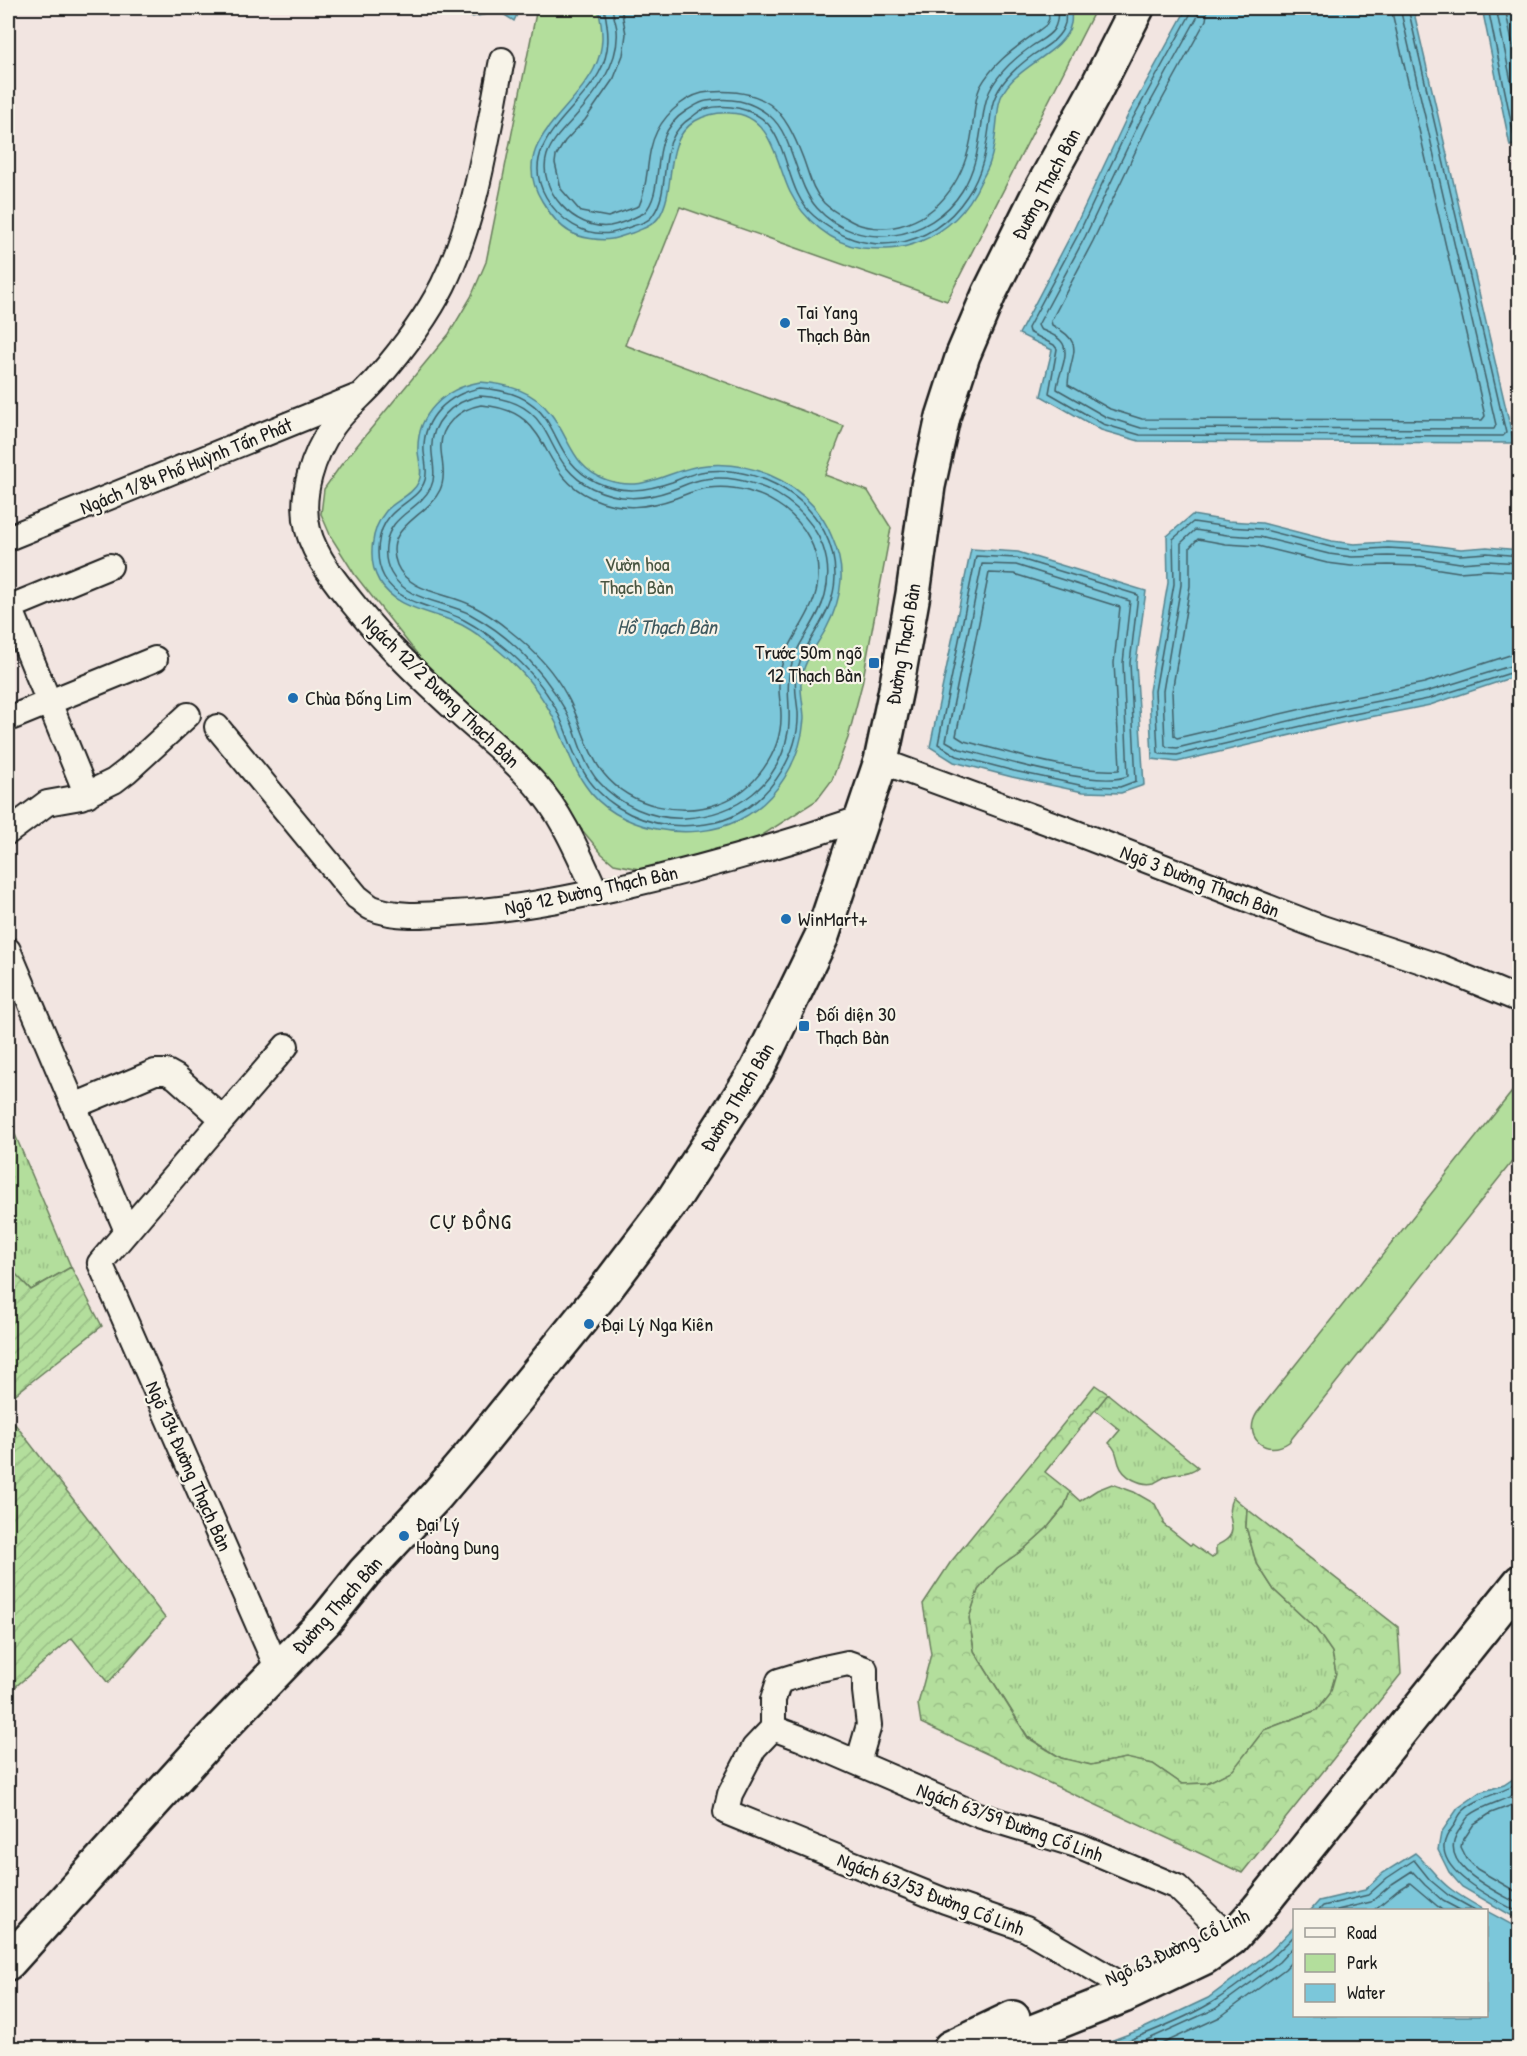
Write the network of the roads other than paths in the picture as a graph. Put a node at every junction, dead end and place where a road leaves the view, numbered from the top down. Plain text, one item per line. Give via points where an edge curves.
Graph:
1 (1137, 8) edge
2 (502, 60) dead end
3 (364, 394) junction
4 (8, 538) edge
5 (110, 566) dead end
6 (9, 607) edge
7 (155, 659) dead end
8 (49, 702) junction
9 (188, 715) dead end
10 (8, 719) edge
11 (217, 727) dead end
12 (881, 761) junction
13 (87, 795) junction
14 (862, 818) junction
15 (8, 832) edge
16 (596, 892) junction
17 (8, 950) edge
18 (1520, 1000) edge
19 (286, 1046) dead end
20 (74, 1106) junction
21 (223, 1119) junction
22 (127, 1231) junction
23 (1520, 1582) edge
24 (278, 1670) junction
25 (773, 1728) junction
26 (858, 1763) junction
27 (1224, 1932) junction
28 (8, 1963) edge
29 (1117, 1987) junction
30 (1019, 2026) junction
31 (953, 2048) edge
32 (992, 2049) edge

1 - 12 main road, Đường Thạch Bàn via 1036,199 963,355 943,417 928,486 913,594
2 - 3 street, Ngách 12/2 Đường Thạch Bàn via 475,192 455,259 427,314
3 - 4 street, Ngách 1/84 Phố Huỳnh Tấn Phát
3 - 16 street, Ngách 12/2 Đường Thạch Bàn via 333,426 322,444 307,487 304,508 319,554 356,607 398,655 537,786 555,811
5 - 6 street
6 - 8 street
7 - 8 street
8 - 10 street
8 - 13 street
9 - 13 street via 127,771
11 - 16 street, Ngõ 12 Đường Thạch Bàn via 357,897 370,907 410,914 473,912
12 - 14 main road, Đường Thạch Bàn
12 - 18 street, Ngõ 3 Đường Thạch Bàn
13 - 15 street via 47,803
14 - 16 street, Ngõ 12 Đường Thạch Bàn via 725,861
14 - 24 main road, Đường Thạch Bàn via 822,936 758,1070 673,1200 470,1456
17 - 20 street
19 - 21 street
20 - 21 street via 155,1072 167,1072
20 - 22 street
21 - 22 street
22 - 24 street, Ngõ 134 Đường Thạch Bàn via 100,1263
23 - 27 main road, Ngõ 63 Đường Cổ Linh via 1258,1910
24 - 28 main road, Đường Thạch Bàn
25 - 26 street, Ngách 63/59 Đường Cổ Linh
25 - 26 street via 772,1700 779,1681 848,1663 866,1669 869,1725
25 - 29 street, Ngách 63/53 Đường Cổ Linh via 754,1748 730,1794 726,1812 945,1901 1026,1929
26 - 27 street, Ngách 63/59 Đường Cổ Linh via 978,1815 1080,1846 1178,1887
27 - 29 main road, Ngõ 63 Đường Cổ Linh via 1205,1957 1176,1972
29 - 30 main road, Ngõ 63 Đường Cổ Linh
30 - 31 main road, Ngõ 63 Đường Cổ Linh
30 - 32 main road, Ngõ 63 Đường Cổ Linh

